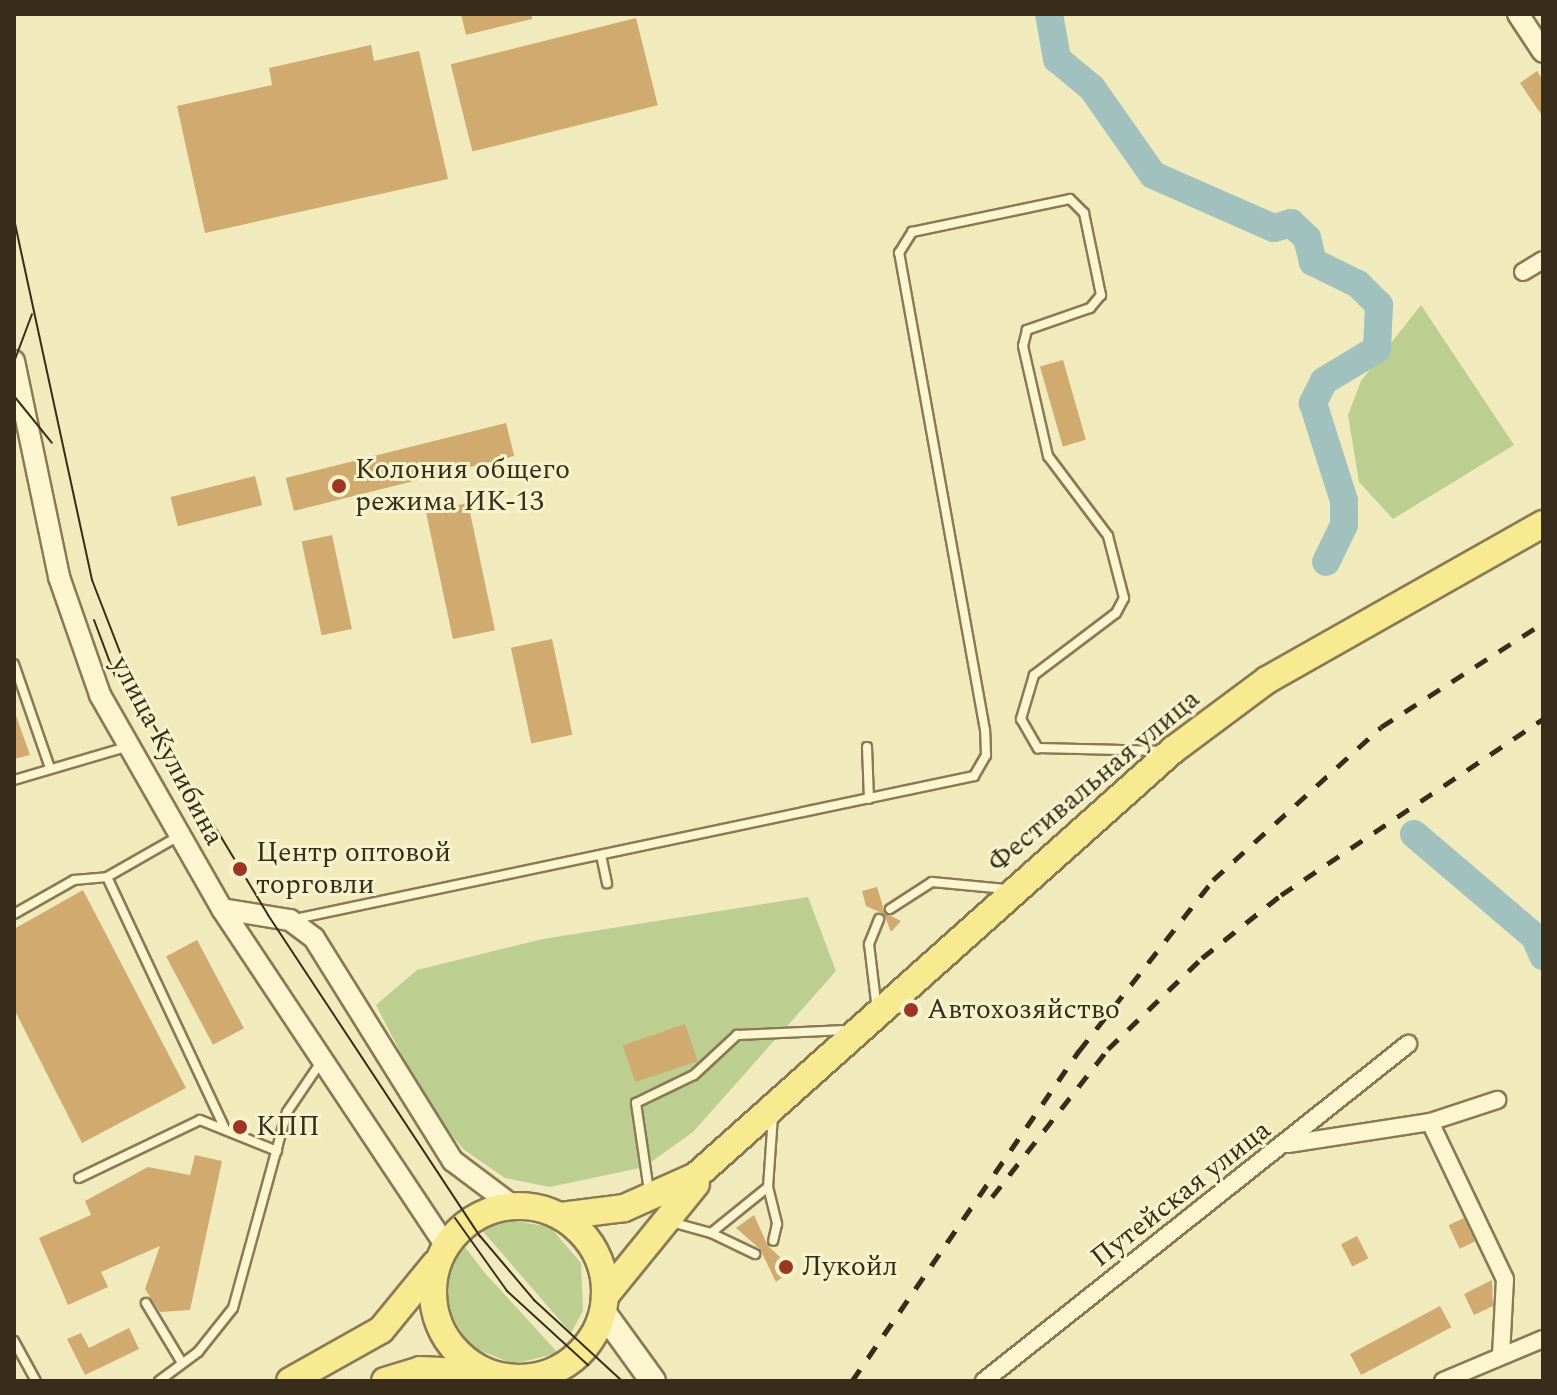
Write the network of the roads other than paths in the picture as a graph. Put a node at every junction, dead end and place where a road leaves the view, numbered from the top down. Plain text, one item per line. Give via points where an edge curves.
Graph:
1 (1518, 14) edge
2 (1543, 52) edge
3 (1543, 260) edge
4 (1523, 272) dead end
5 (14, 361) edge
6 (21, 426) edge
7 (1543, 524) edge
8 (14, 664) edge
9 (126, 747) junction
10 (867, 747) dead end
11 (1173, 750) junction
12 (50, 768) junction
13 (14, 780) edge
14 (869, 799) junction
15 (177, 837) junction
16 (601, 855) junction
17 (107, 877) junction
18 (607, 883) dead end
19 (1015, 890) junction
20 (222, 909) junction
21 (890, 909) dead end
22 (14, 914) edge
23 (879, 919) dead end
24 (290, 920) junction
25 (871, 1021) junction
26 (1408, 1044) dead end
27 (324, 1059) junction
28 (1497, 1100) dead end
29 (774, 1108) junction
30 (1430, 1122) junction
31 (225, 1129) junction
32 (1288, 1144) junction
33 (277, 1151) junction
34 (79, 1178) dead end
35 (768, 1187) junction
36 (513, 1206) junction
37 (656, 1210) junction
38 (561, 1216) junction
39 (711, 1233) junction
40 (773, 1241) dead end
41 (443, 1252) junction
42 (755, 1254) dead end
43 (146, 1303) dead end
44 (604, 1304) junction
45 (1543, 1339) edge
46 (14, 1341) edge
47 (1501, 1355) junction
48 (182, 1363) junction
49 (495, 1375) junction
50 (530, 1379) edge
51 (36, 1381) edge
52 (159, 1381) edge
53 (290, 1381) edge
54 (385, 1381) edge
55 (653, 1381) edge
56 (984, 1381) edge
57 (1443, 1381) edge

1 - 2 street
3 - 4 street
5 - 6 street, улица Кулибина
6 - 9 street, улица Кулибина via 70,617
7 - 11 main road, Фестивальная улица via 1338,637
8 - 12 lane
9 - 12 lane
9 - 15 street, улица Кулибина
10 - 14 lane
11 - 14 lane via 1038,748 1021,719 1034,675 1116,613 1124,598 1108,536 1048,456 1023,346 1027,330 1094,306 1101,295 1084,213 1070,199 912,232 899,253 987,744 974,776
11 - 19 main road, Фестивальная улица
12 - 13 lane
14 - 16 lane
15 - 17 lane
15 - 20 street, улица Кулибина
16 - 18 lane
16 - 24 lane
17 - 22 lane via 74,880
17 - 31 lane
19 - 21 lane via 932,882
19 - 25 main road, Фестивальная улица
20 - 24 street
20 - 27 street, улица Кулибина
23 - 25 lane via 871,928
24 - 36 street via 314,938 453,1161
25 - 29 main road, Фестивальная улица
25 - 37 lane via 737,1035 694,1075 636,1103
26 - 32 street, Путейская улица
27 - 33 lane via 287,1112
27 - 41 street, улица Кулибина
28 - 30 street
29 - 35 lane
29 - 37 main road, Фестивальная улица
30 - 32 street
30 - 47 street via 1505,1279
31 - 33 lane
31 - 34 lane via 182,1123
32 - 56 street, Путейская улица
33 - 48 lane via 233,1308
35 - 39 lane
35 - 40 lane via 777,1224
36 - 38 main road
36 - 41 main road via 479,1215
37 - 38 main road, Фестивальная улица
37 - 39 lane
37 - 44 main road, Фестивальная улица
38 - 44 main road via 594,1250
39 - 42 lane
41 - 49 main road via 433,1302 442,1331 465,1359
41 - 53 main road via 381,1330
43 - 48 lane
44 - 50 main road via 576,1356
44 - 55 main road
45 - 47 street
46 - 51 lane
47 - 57 street
48 - 52 lane
49 - 50 main road
49 - 54 main road via 420,1370

